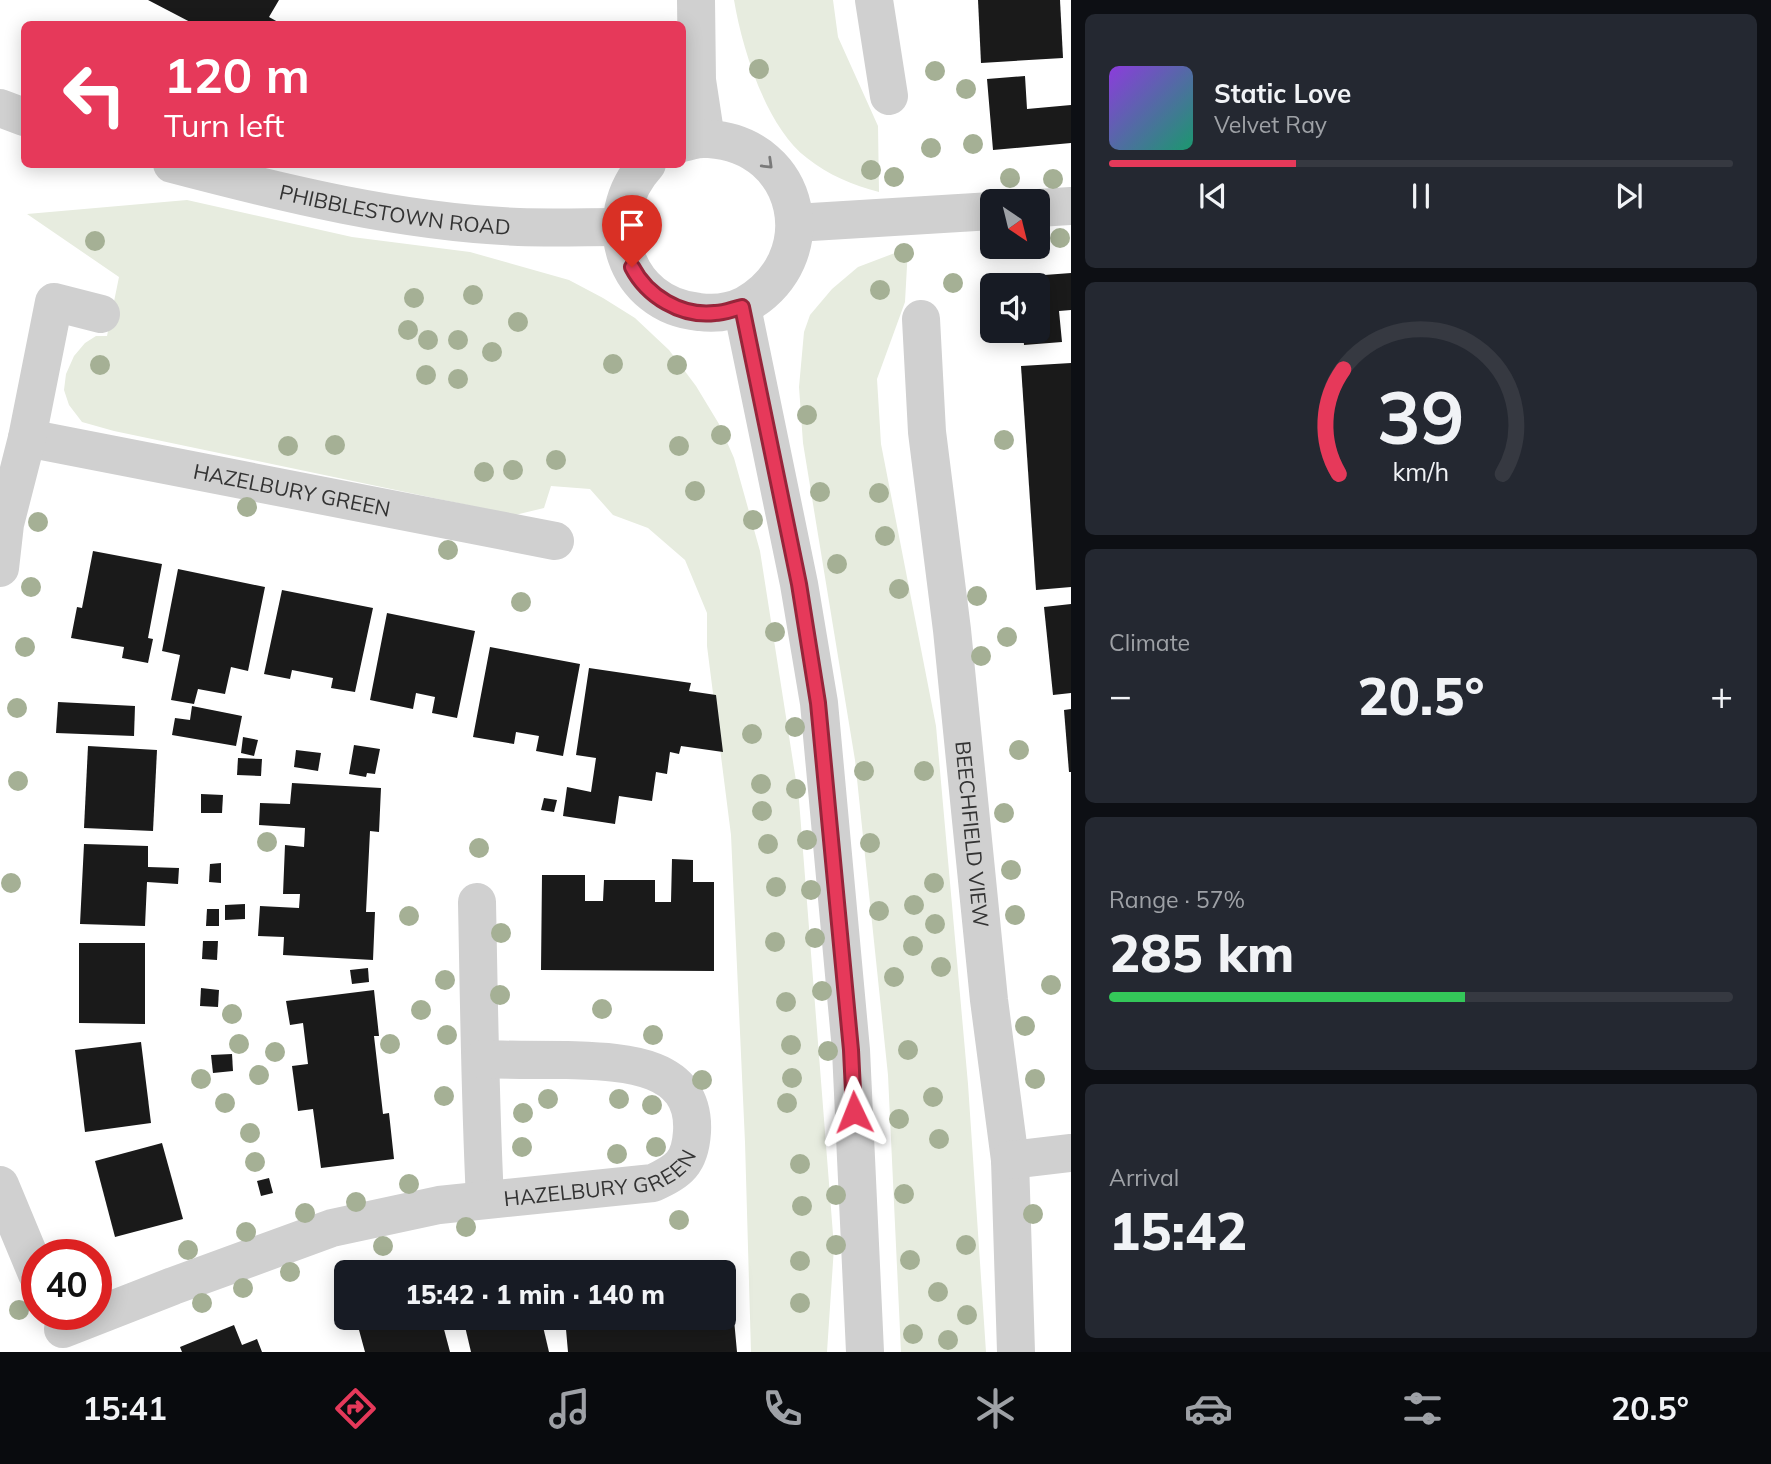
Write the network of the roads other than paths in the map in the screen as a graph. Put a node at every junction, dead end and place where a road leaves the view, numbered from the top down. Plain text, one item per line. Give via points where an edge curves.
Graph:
1 (696, 0) edge
2 (874, 0) edge
3 (889, 96) dead end
4 (0, 108) edge
5 (21, 116) edge
6 (694, 141) edge
7 (187, 168) edge
8 (644, 168) edge
9 (1071, 206) edge
10 (1050, 207) edge
11 (980, 212) edge
12 (796, 223) junction
13 (620, 227) junction
14 (742, 307) junction
15 (101, 314) dead end
16 (921, 319) dead end
17 (27, 438) junction
18 (555, 541) dead end
19 (0, 568) edge
20 (477, 902) dead end
21 (482, 1059) junction
22 (1071, 1153) edge
23 (1010, 1160) junction
24 (0, 1185) edge
25 (485, 1199) junction
26 (22, 1239) edge
27 (64, 1332) edge
28 (865, 1352) edge
29 (1016, 1352) edge

1 - 6 street
2 - 3 street
4 - 5 street
6 -> 12 street via 733,143 758,154 777,173 790,196
7 - 13 street, PHIBBLESTOWN ROAD via 288,195 401,215 519,227
8 - 13 street via 624,200
9 - 10 street
11 - 12 street
12 - 14 street via 793,249 781,273 764,293
13 - 14 street via 625,255 639,280 660,299 685,311 714,314
14 - 28 street via 799,584 818,703 851,1050
15 - 17 street via 54,302
16 - 23 street, BEECHFIELD VIEW via 927,432
17 - 18 street, HAZELBURY GREEN
17 - 19 street via 5,524
20 - 21 street, HAZELBURY GREEN
21 - 25 street, HAZELBURY GREEN
21 - 25 street, HAZELBURY GREEN via 611,1061 651,1069 671,1080 687,1097 692,1132 688,1153 677,1172 653,1183
22 - 23 street
23 - 29 street, BEECHFIELD VIEW
24 - 26 street
25 - 27 street, HAZELBURY GREEN via 332,1228

